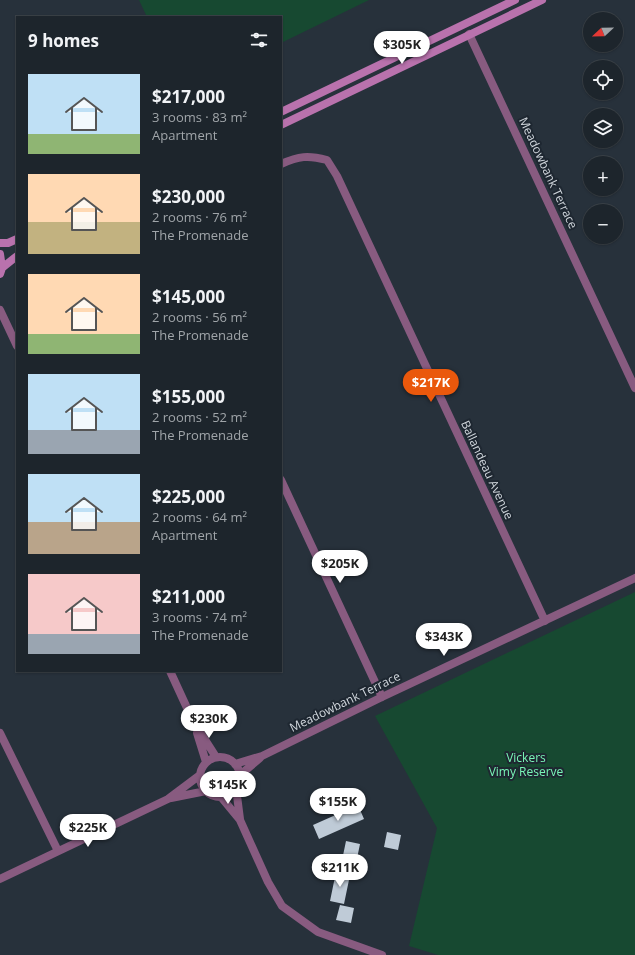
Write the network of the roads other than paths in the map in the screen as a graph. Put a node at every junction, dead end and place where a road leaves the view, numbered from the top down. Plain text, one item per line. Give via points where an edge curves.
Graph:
1 (515, 0) edge
2 (542, 0) edge
3 (470, 34) junction
4 (282, 112) edge
5 (282, 125) edge
6 (282, 164) edge
7 (16, 239) edge
8 (0, 243) edge
9 (0, 254) edge
10 (16, 257) edge
11 (1, 271) edge
12 (0, 310) edge
13 (16, 344) edge
14 (635, 388) edge
15 (282, 482) edge
16 (635, 578) edge
17 (545, 621) junction
18 (170, 672) edge
19 (382, 697) junction
20 (194, 721) junction
21 (0, 733) edge
22 (262, 756) junction
23 (216, 757) junction
24 (206, 762) junction
25 (234, 764) junction
26 (240, 775) junction
27 (200, 776) junction
28 (236, 788) junction
29 (206, 791) junction
30 (221, 796) junction
31 (168, 799) junction
32 (240, 820) junction
33 (58, 851) junction
34 (0, 879) edge
35 (382, 955) edge

1 - 4 main road
2 - 3 main road
3 - 5 main road
3 - 14 street, Meadowbank Terrace
6 - 17 street, Ballandeau Avenue via 310,155 328,160
7 - 8 main road
9 - 11 main road
10 - 11 main road
12 - 13 street
15 - 19 street
16 - 17 street, Meadowbank Terrace
17 - 19 street, Meadowbank Terrace
18 - 20 street
19 - 22 street, Meadowbank Terrace
20 - 23 street
20 - 24 street
21 - 33 street
22 - 25 street, Meadowbank Terrace
22 - 26 street, Meadowbank Terrace
23 - 24 street
23 - 25 street via 225,758
24 - 27 street
25 - 26 street
26 - 28 street
27 - 29 street
27 - 31 street
28 - 30 street via 231,793
28 - 32 street
29 - 30 street
29 - 31 street
30 - 32 street
31 - 33 street
32 - 35 street via 268,882 282,906 318,932
33 - 34 street

